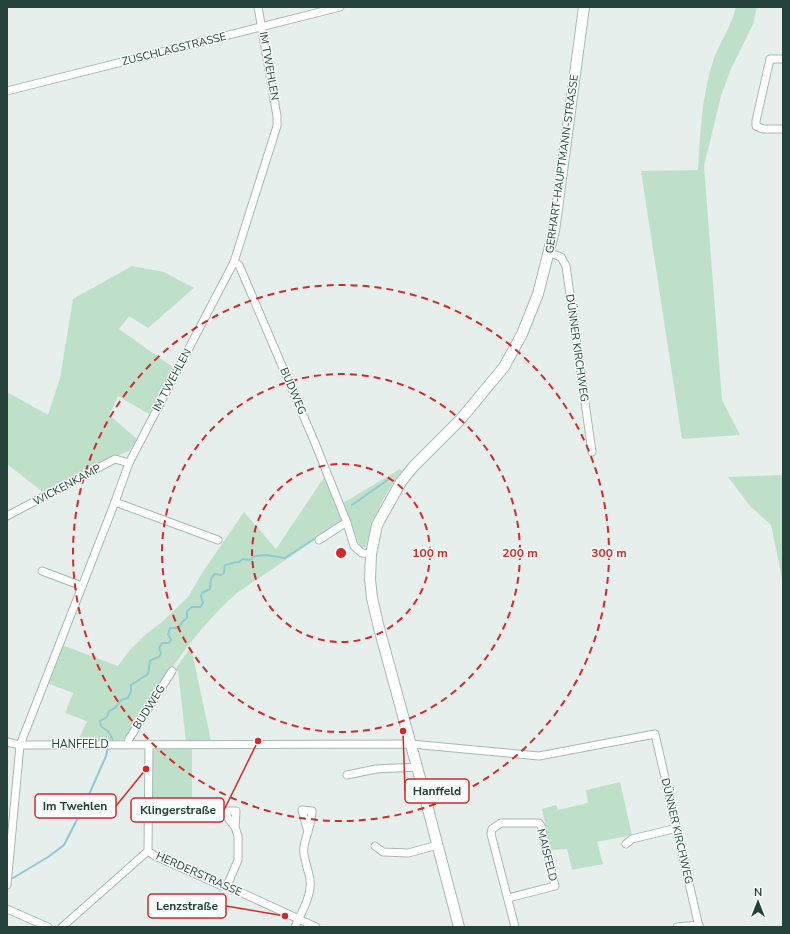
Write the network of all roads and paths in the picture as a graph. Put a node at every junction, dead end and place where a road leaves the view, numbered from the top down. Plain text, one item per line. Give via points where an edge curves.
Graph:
1 (258, 7) edge
2 (340, 7) edge
3 (584, 7) edge
4 (262, 27) junction
5 (783, 59) edge
6 (7, 91) edge
7 (783, 129) edge
8 (550, 253) junction
9 (234, 262) junction
10 (592, 452) dead end
11 (129, 463) junction
12 (115, 502) junction
13 (7, 516) edge
14 (347, 523) junction
15 (218, 540) dead end
16 (318, 540) dead end
17 (372, 554) junction
18 (42, 572) dead end
19 (82, 586) junction
20 (172, 671) dead end
21 (655, 734) joint
22 (7, 742) edge
23 (128, 744) junction
24 (149, 744) junction
25 (411, 744) junction
26 (20, 745) junction
27 (417, 767) junction
28 (347, 776) dead end
29 (11, 815) edge
30 (235, 827) dead end
31 (677, 828) junction
32 (308, 832) dead end
33 (626, 844) dead end
34 (438, 845) junction
35 (375, 846) dead end
36 (148, 851) junction
37 (7, 885) edge
38 (227, 886) junction
39 (508, 898) junction
40 (7, 909) edge
41 (299, 919) junction
42 (699, 926) edge
43 (48, 927) edge
44 (62, 927) edge
45 (295, 927) edge
46 (316, 927) edge
47 (459, 927) edge
48 (515, 927) edge
49 (677, 927) edge

1 - 4 street, IM TWEHLEN
2 - 4 street, ZUSCHLAGSTRASSE
3 - 8 street, GERHART-HAUPTMANN-STRASSE
4 - 6 street, ZUSCHLAGSTRASSE
4 - 9 street, IM TWEHLEN via 277,126
5 - 7 street via 770,59 756,126 763,129
8 - 10 street, DÜNNER KIRCHWEG via 561,257 566,266
8 - 17 street, GERHART-HAUPTMANN-STRASSE via 538,294 522,334 504,367 460,420 401,482 377,525
9 - 11 street, IM TWEHLEN
9 - 14 street, BUDWEG via 239,265
11 - 12 street, IM TWEHLEN
11 - 13 street, WICKENKAMP via 115,460
12 - 15 street
12 - 19 street, IM TWEHLEN
14 - 16 street
14 - 17 street, BUDWEG via 354,546 362,553
17 - 25 street, GERHART-HAUPTMANN-STRASSE via 372,598
18 - 19 street
19 - 26 street, IM TWEHLEN
20 - 23 street, BUDWEG
21 - 25 street, HANFFELD via 538,756
21 - 31 street, DÜNNER KIRCHWEG
22 - 26 street, HANFFELD
23 - 24 street, HANFFELD
23 - 26 street, HANFFELD
24 - 25 street, HANFFELD
24 - 36 street
25 - 27 street, GERHART-HAUPTMANN-STRASSE
26 - 29 street, IM TWEHLEN
27 - 28 street via 376,769
27 - 34 street, GERHART-HAUPTMANN-STRASSE
29 - 37 street, IM TWEHLEN
30 - 38 street via 238,836 238,860
31 - 33 street via 632,839
31 - 42 street, DÜNNER KIRCHWEG
32 - 41 street via 303,852 310,880 310,892
34 - 35 street via 408,853 383,852
34 - 47 street, GERHART-HAUPTMANN-STRASSE
36 - 38 street, HERDERSTRASSE via 222,886
36 - 44 street
38 - 41 street, HERDERSTRASSE
39 - 39 street, MAISFELD via 491,834 492,829 501,823 539,823 556,886
39 - 48 street, MAISFELD
40 - 43 street
41 - 45 street
41 - 46 street, HERDERSTRASSE
42 - 49 street

